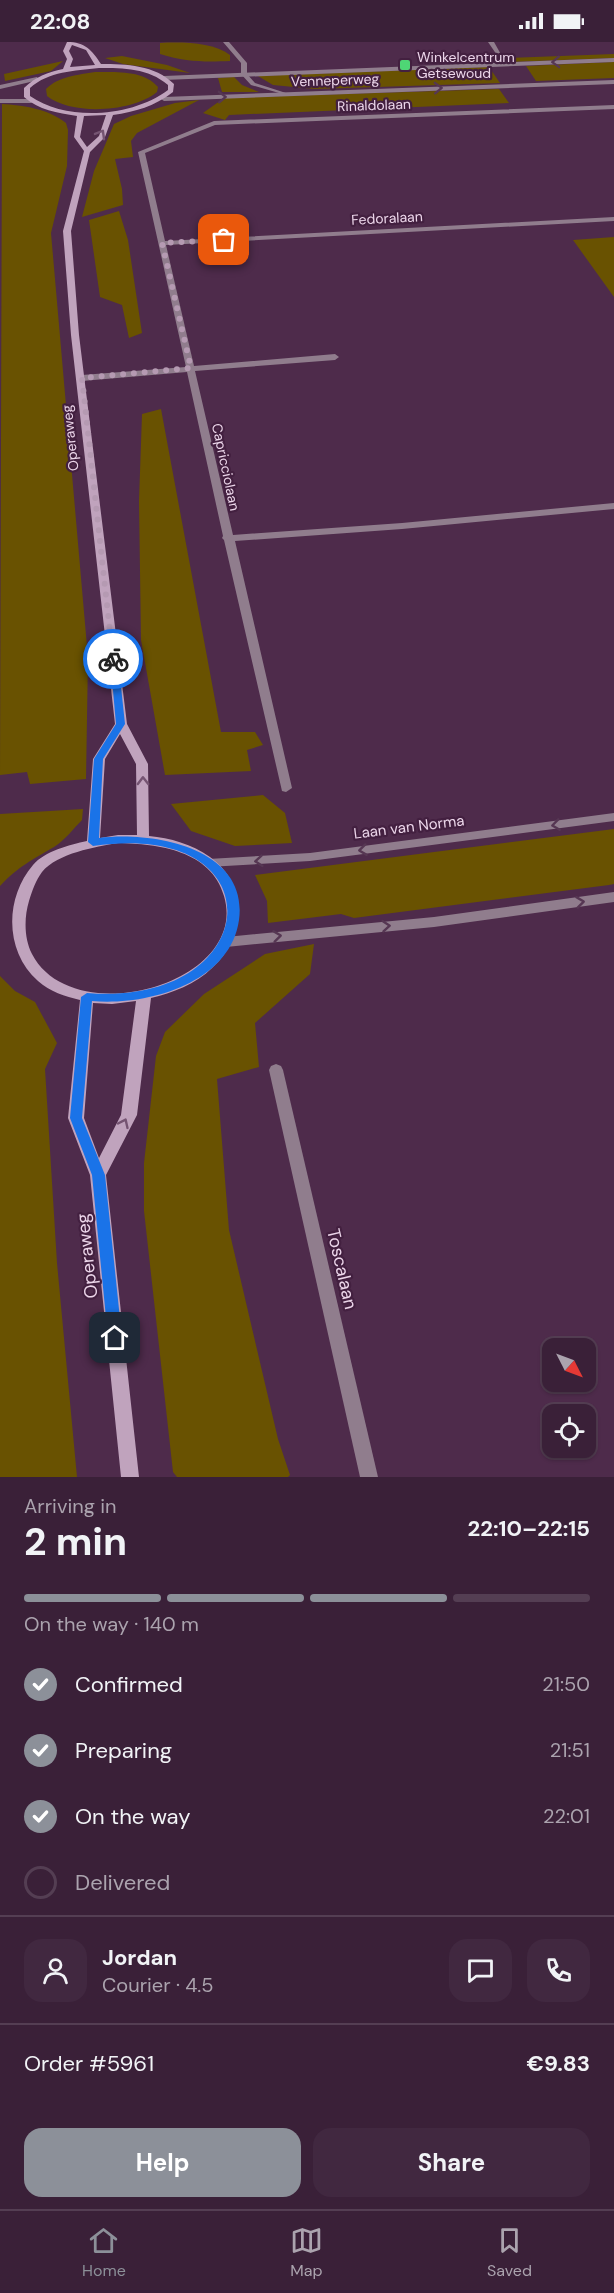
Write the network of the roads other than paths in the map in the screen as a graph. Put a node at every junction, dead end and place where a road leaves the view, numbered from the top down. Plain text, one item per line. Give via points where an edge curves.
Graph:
1 (70, 42) edge
2 (226, 42) edge
3 (491, 42) edge
4 (501, 57) dead end
5 (614, 60) edge
6 (99, 66) junction
7 (66, 70) junction
8 (244, 74) junction
9 (164, 78) junction
10 (37, 79) junction
11 (614, 82) edge
12 (0, 87) edge
13 (284, 94) junction
14 (164, 99) junction
15 (0, 101) edge
16 (31, 101) junction
17 (614, 107) edge
18 (81, 113) junction
19 (110, 113) junction
20 (87, 151) junction
21 (141, 152) joint
22 (614, 219) edge
23 (162, 243) junction
24 (335, 357) dead end
25 (191, 368) junction
26 (82, 378) junction
27 (614, 506) edge
28 (227, 538) junction
29 (121, 724) junction
30 (286, 788) dead end
31 (614, 817) edge
32 (143, 839) junction
33 (93, 842) junction
34 (208, 863) junction
35 (614, 897) edge
36 (226, 942) junction
37 (144, 995) junction
38 (87, 997) junction
39 (276, 1070) dead end
40 (98, 1175) junction
41 (130, 1477) edge
42 (369, 1477) edge

1 - 6 main road via 88,49
1 - 7 main road
2 - 8 street via 244,63
3 - 4 street
5 -> 8 street, Venneperweg
6 - 7 main road
6 - 9 main road via 137,69
7 - 10 main road
8 - 9 street, Venneperweg
8 - 13 street via 253,84
9 - 14 main road via 171,84 171,91
10 - 12 street
10 - 16 main road via 27,88
13 -> 11 street, Venneperweg
14 -> 13 street, Venneperweg
14 - 19 main road via 142,108
15 - 16 street
16 - 18 main road via 50,109
17 - 21 street, Rinaldolaan via 214,123
18 - 19 main road
18 - 20 main road via 76,137
20 -> 19 main road, Operaweg via 102,137
20 - 26 main road, Operaweg via 67,231
21 - 23 street, Capricciolaan
22 - 23 street, Fedoralaan
23 - 25 street, Capricciolaan
24 - 25 street
25 - 26 street
25 - 28 street, Capricciolaan
26 - 29 main road, Operaweg
27 - 28 street
28 - 30 street, Capricciolaan
32 -> 29 main road, Operaweg via 142,765
29 - 33 main road via 99,759
31 -> 34 street, Laan van Norma via 310,857
32 - 33 main road
32 - 34 main road via 190,851
33 - 38 main road via 64,852 39,867 20,886 8,908 5,931 13,954 30,973 55,988
34 - 36 main road via 225,880 233,899 233,921
36 -> 35 street via 434,922
36 - 37 main road via 213,960 194,975
37 - 38 main road
40 -> 37 main road via 129,1115
38 - 40 main road, Operaweg via 76,1118
39 - 42 street, Toscalaan
40 - 41 main road, Operaweg

